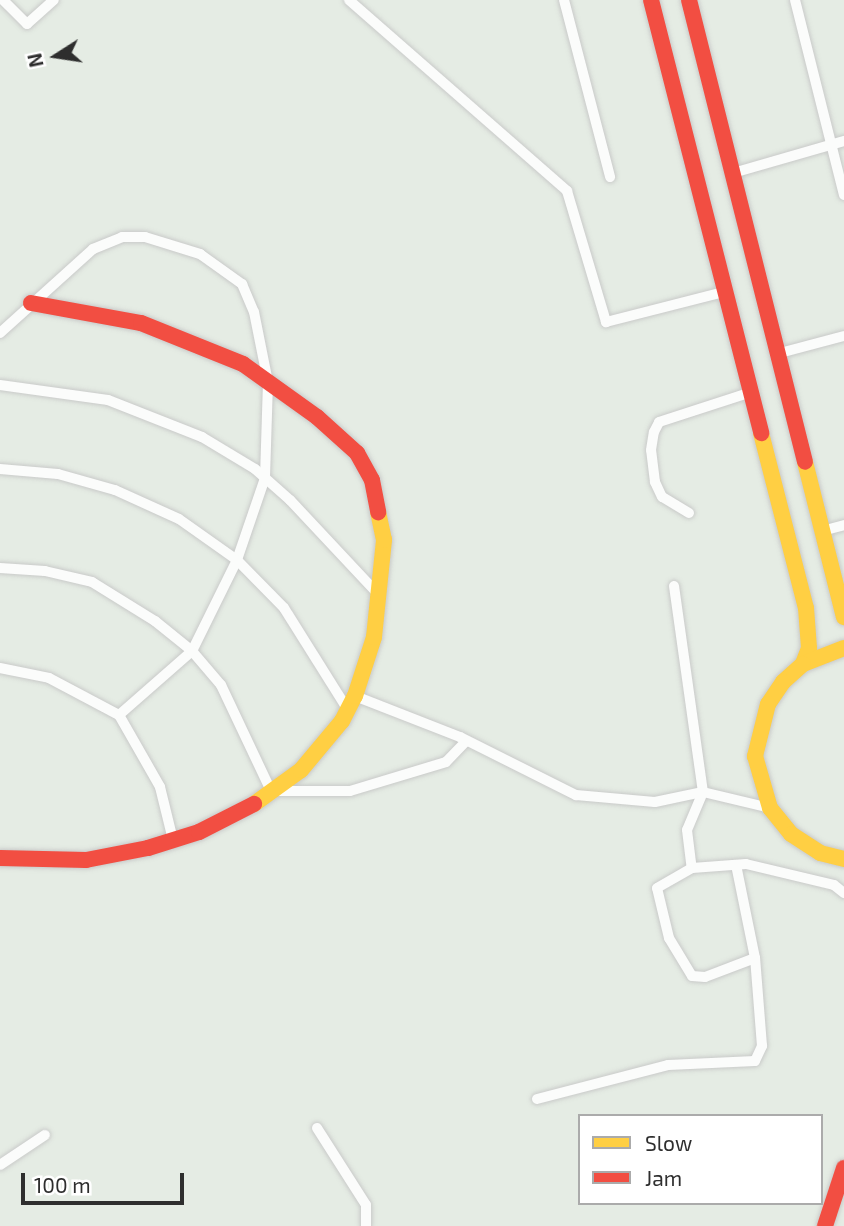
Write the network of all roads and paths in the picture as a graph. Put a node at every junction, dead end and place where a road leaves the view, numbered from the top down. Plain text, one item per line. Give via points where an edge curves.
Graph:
1 (3, 0) edge
2 (54, 0) edge
3 (349, 0) edge
4 (564, 0) edge
5 (651, 0) edge
6 (689, 0) edge
7 (794, 0) edge
8 (844, 141) edge
9 (831, 144) junction
10 (733, 173) junction
11 (610, 177) dead end
12 (844, 195) edge
13 (724, 292) junction
14 (31, 303) junction
15 (0, 333) edge
16 (844, 336) edge
17 (780, 353) junction
18 (268, 382) junction
19 (0, 385) edge
20 (748, 393) junction
21 (0, 469) edge
22 (265, 478) junction
23 (689, 513) dead end
24 (844, 525) edge
25 (822, 531) junction
26 (237, 560) junction
27 (0, 568) edge
28 (674, 586) dead end
29 (378, 594) junction
30 (844, 617) edge
31 (844, 649) edge
32 (192, 651) junction
33 (803, 664) junction
34 (0, 668) edge
35 (351, 703) junction
36 (119, 715) junction
37 (466, 741) junction
38 (271, 791) junction
39 (703, 792) junction
40 (770, 808) junction
41 (173, 840) junction
42 (0, 858) edge
43 (844, 859) edge
44 (736, 865) junction
45 (692, 868) junction
46 (844, 893) edge
47 (755, 958) junction
48 (537, 1099) dead end
49 (317, 1128) dead end
50 (45, 1135) dead end
51 (0, 1165) edge
52 (844, 1168) edge
53 (366, 1226) edge
54 (825, 1226) edge

1 - 2 street via 27,23
3 - 13 street via 566,191 606,322
4 - 11 street
5 - 13 main road
6 - 10 main road
7 - 9 street
8 - 9 street
9 - 10 street
9 - 12 street
10 - 17 main road
13 - 20 main road
14 - 15 street
14 - 18 main road via 141,323 243,364
14 - 18 street via 108,240 145,237 200,254 230,272 248,295
16 - 17 street
17 - 25 main road
18 - 22 street
18 - 29 main road via 337,433 367,471 382,514
19 - 22 street via 76,392 148,413 202,437
20 - 23 street via 659,422 654,432 651,450 662,497
20 - 33 main road via 806,608 809,648
21 - 26 street via 58,474 116,489 179,519
22 - 26 street
22 - 29 street
24 - 25 street
25 - 30 main road
26 - 32 street
26 - 35 street via 284,608
27 - 32 street via 45,570 92,582 155,621
28 - 39 street
29 - 35 main road via 374,637
31 - 33 main road
32 - 36 street
32 - 38 street via 221,685
33 - 40 main road via 768,704 758,729 759,783
34 - 36 street via 49,678
35 - 37 street
35 - 38 main road via 301,770
36 - 41 street via 160,787
37 - 38 street via 446,762 350,791
37 - 39 street via 576,794 655,802
38 - 41 main road via 199,832
39 - 40 street
39 - 45 street via 687,830
40 - 43 main road via 791,834 820,853
41 - 42 main road via 86,860
44 - 45 street
44 - 46 street via 756,865 814,879
44 - 47 street
45 - 47 street via 657,888 657,902 685,971 705,977
47 - 48 street via 762,1046 755,1061 668,1065
49 - 53 street via 366,1206
50 - 51 street
52 - 54 main road

